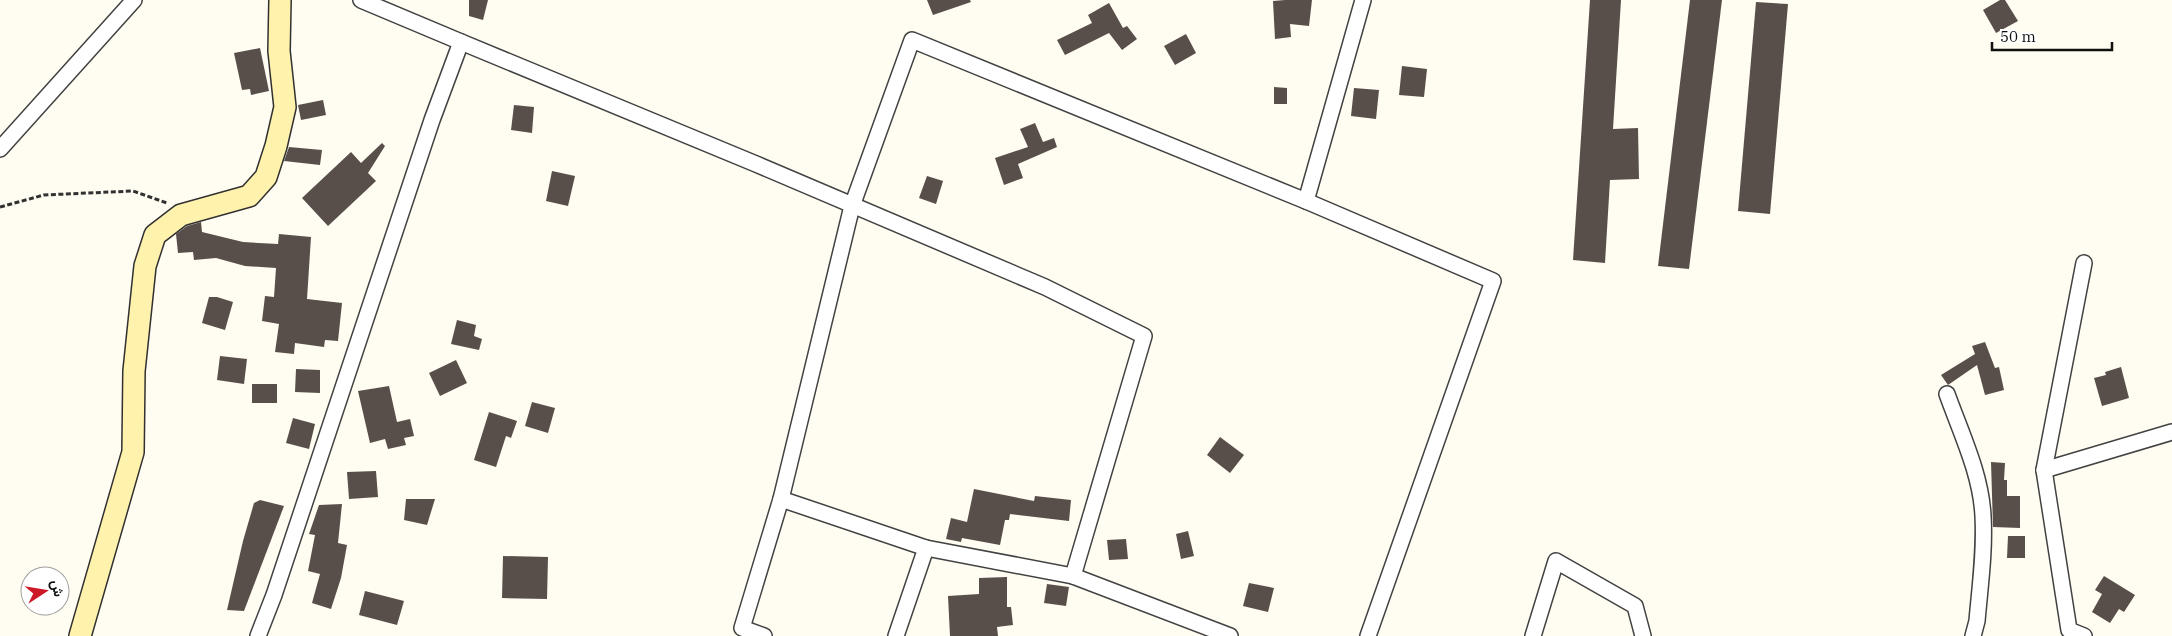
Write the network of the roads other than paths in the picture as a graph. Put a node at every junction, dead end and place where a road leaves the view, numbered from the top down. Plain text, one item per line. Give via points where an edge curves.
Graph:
1 (134, 0) edge
2 (280, 0) edge
3 (361, 0) edge
4 (1363, 0) edge
5 (461, 42) junction
6 (0, 149) edge
7 (1306, 201) junction
8 (852, 206) junction
9 (2084, 263) dead end
10 (1947, 394) dead end
11 (2172, 432) edge
12 (2044, 470) junction
13 (781, 499) junction
14 (926, 548) junction
15 (1073, 576) junction
16 (740, 632) edge
17 (80, 636) edge
18 (258, 636) edge
19 (764, 636) edge
20 (896, 636) edge
21 (1230, 636) edge
22 (1368, 636) edge
23 (1533, 636) edge
24 (1643, 636) edge
25 (1973, 636) edge
26 (2084, 636) edge

1 - 6 street
2 - 17 street via 279,51 285,107 266,177 249,196 181,216 155,235 145,266 134,370 132,452
3 - 5 street
4 - 7 street
5 - 8 street
5 - 18 street
7 - 8 street via 912,40
7 - 22 street via 1493,281
8 - 13 street
8 - 15 street via 1045,287 1144,336
9 - 12 street
10 - 25 street via 1978,487 1983,516 1977,620
11 - 12 street
12 - 26 street via 2069,630
13 - 14 street
13 - 16 street
14 - 15 street
14 - 20 street
15 - 21 street
16 - 19 street
23 - 24 street via 1556,561 1635,606

